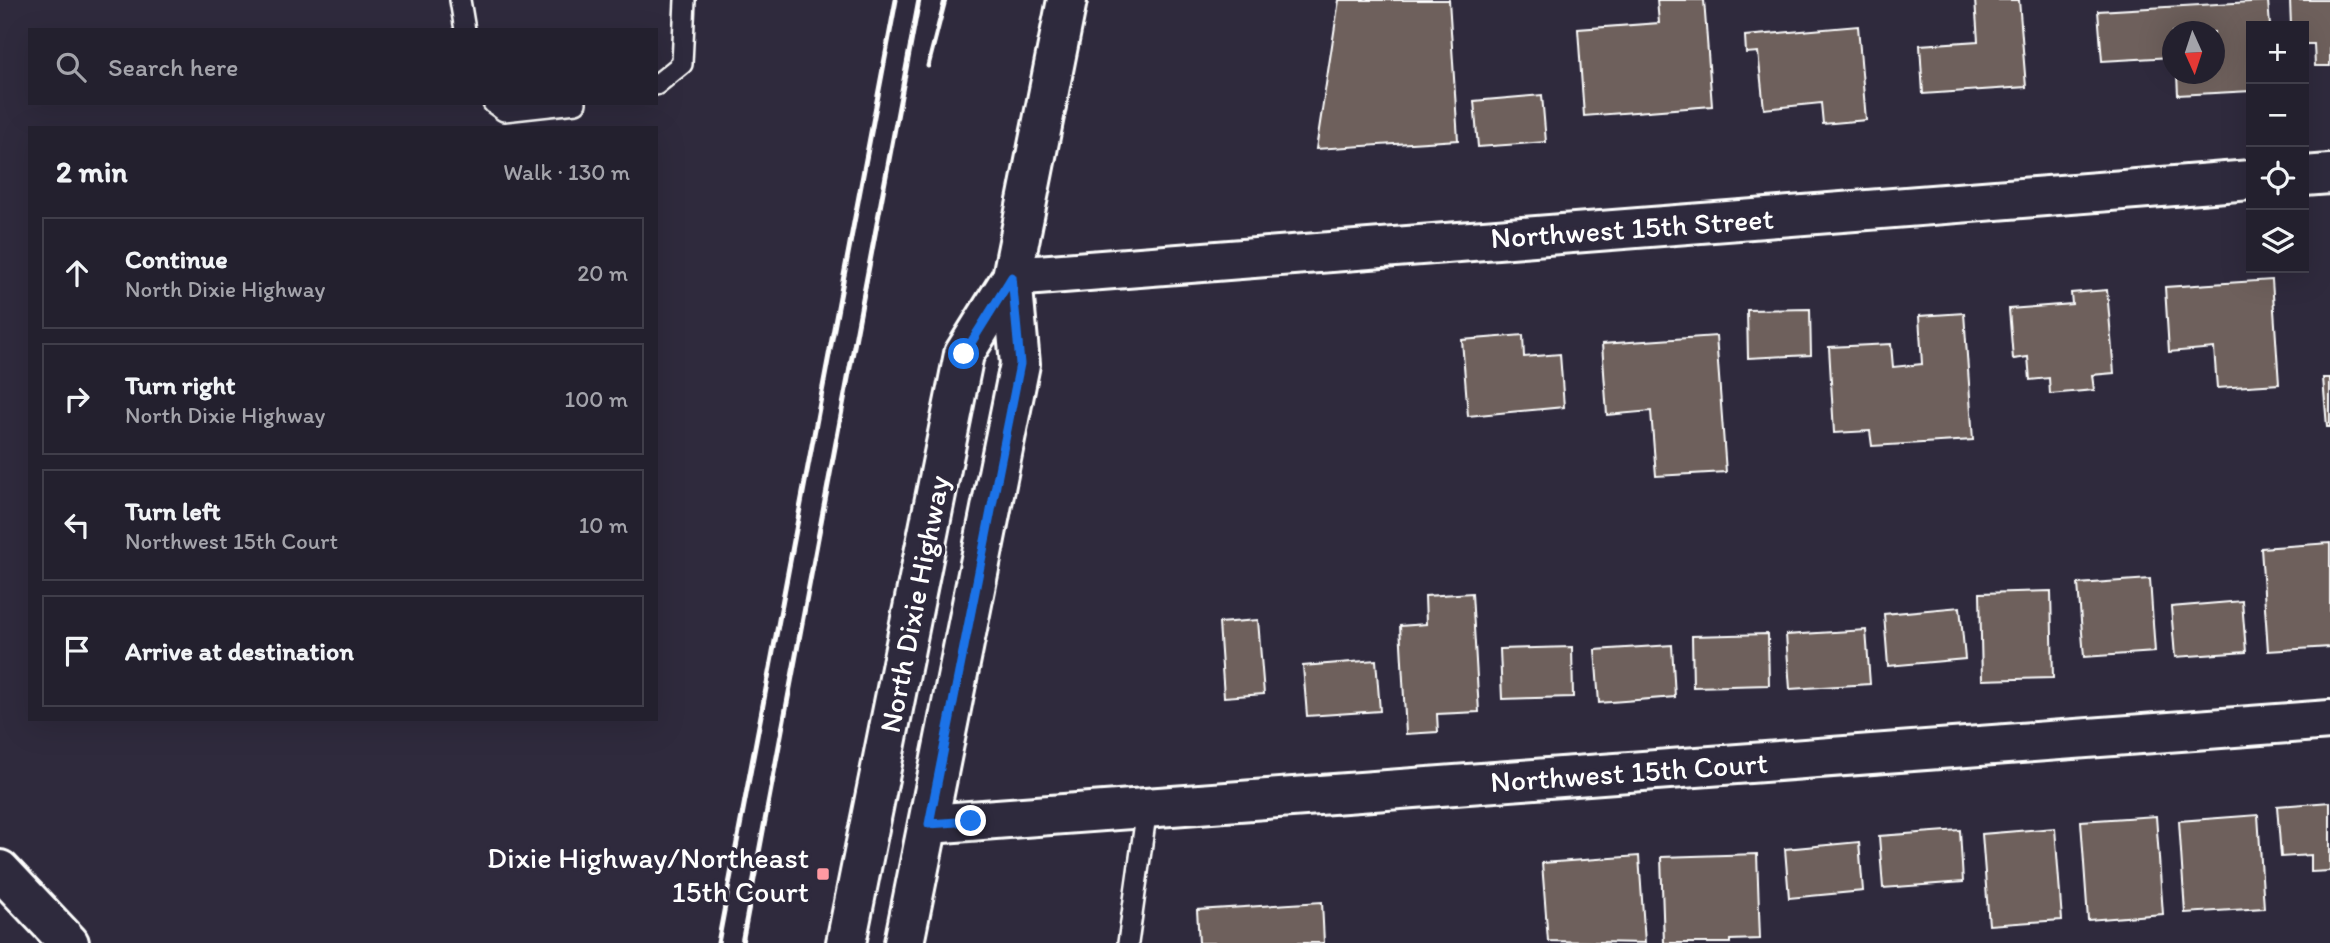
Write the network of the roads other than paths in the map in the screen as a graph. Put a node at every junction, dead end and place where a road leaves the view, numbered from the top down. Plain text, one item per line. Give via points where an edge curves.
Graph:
1 (460, 0) edge
2 (685, 0) edge
3 (1067, 0) edge
4 (465, 28) edge
5 (658, 83) edge
6 (496, 105) edge
7 (558, 105) edge
8 (2330, 173) edge
9 (2309, 175) edge
10 (2246, 180) edge
11 (1012, 277) junction
12 (2330, 720) edge
13 (1147, 807) junction
14 (929, 824) junction
15 (0, 870) edge
16 (69, 943) edge
17 (846, 943) edge
18 (904, 943) edge
19 (1128, 943) edge

1 - 4 lane
2 - 5 lane via 682,64
3 - 11 street, North Dixie Highway
6 - 7 lane via 504,111
8 - 9 street
10 - 11 street, Northwest 15th Street
11 - 14 street, North Dixie Highway via 1020,364
11 - 17 street, North Dixie Highway via 964,354
12 - 13 street, Northwest 15th Court
13 - 14 street, Northwest 15th Court
13 - 19 lane
14 - 18 street, North Dixie Highway
15 - 16 street

